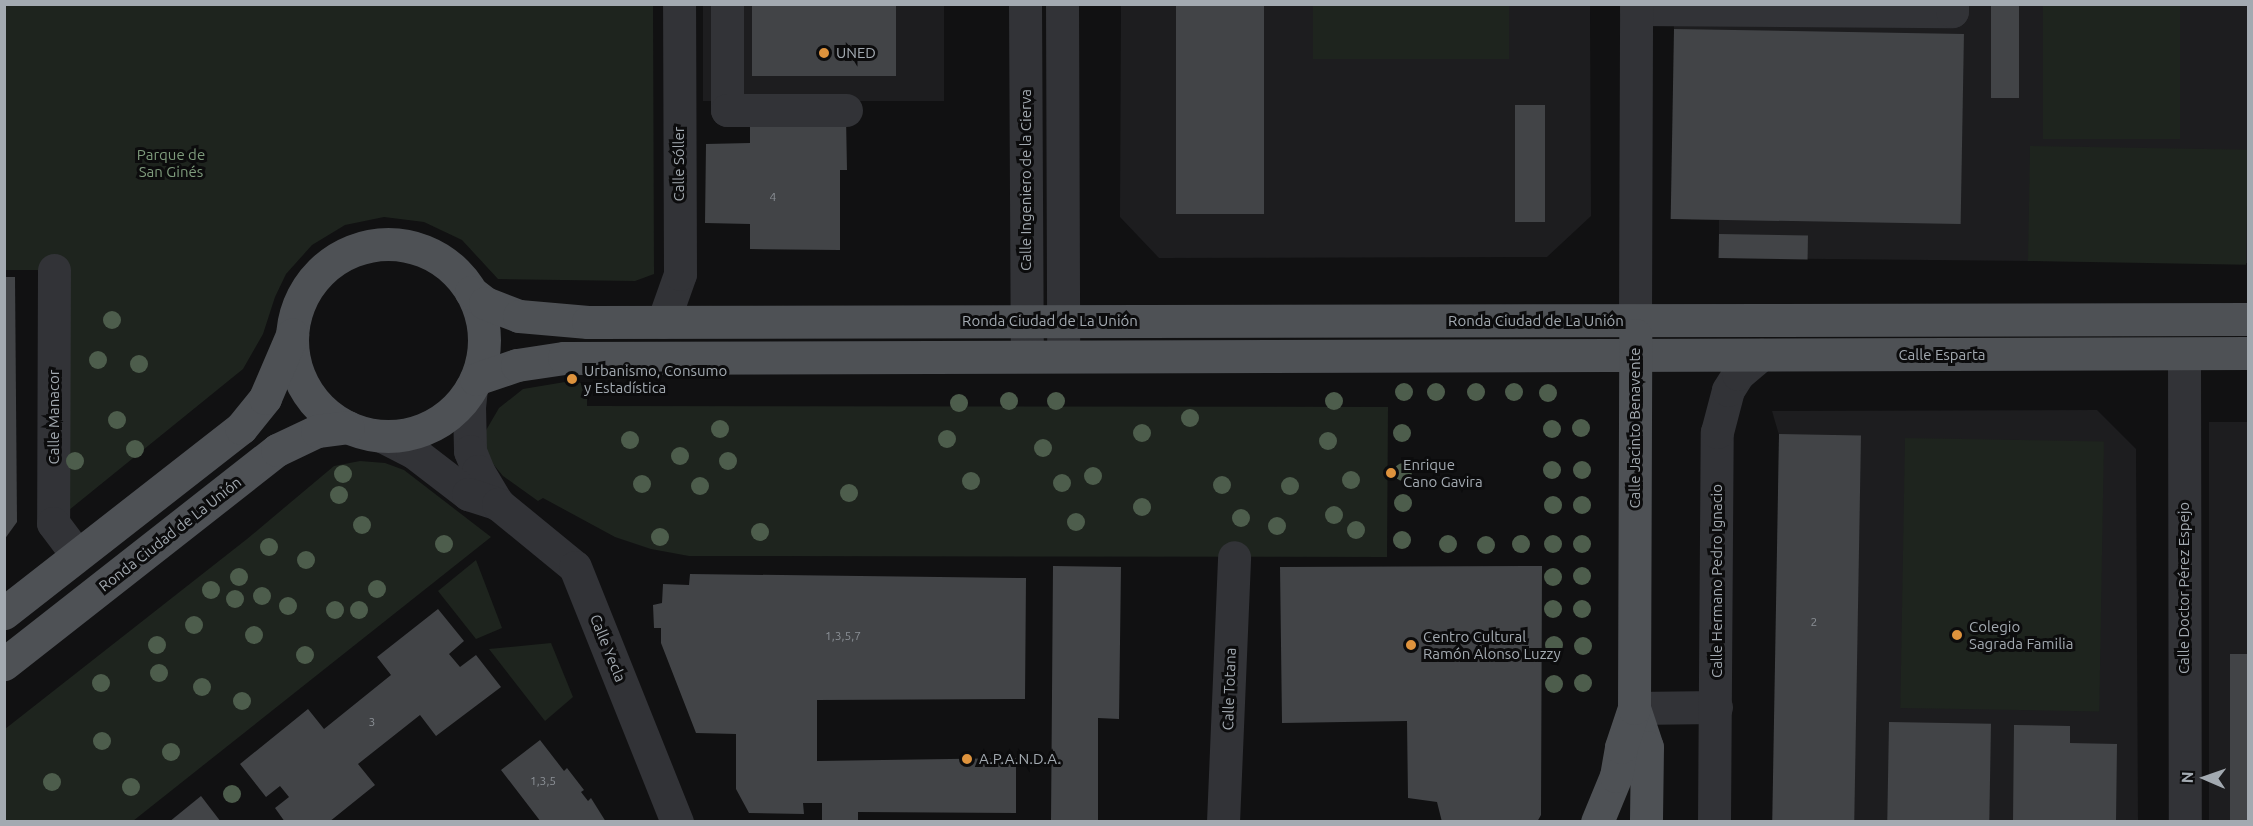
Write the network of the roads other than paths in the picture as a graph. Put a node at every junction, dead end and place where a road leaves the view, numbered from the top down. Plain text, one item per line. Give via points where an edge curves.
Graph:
1 (679, 4) edge
2 (726, 4) edge
3 (1025, 4) edge
4 (1062, 4) edge
5 (1952, 4) edge
6 (1636, 7) edge
7 (846, 110) dead end
8 (54, 270) dead end
9 (471, 292) junction
10 (2248, 319) edge
11 (1026, 320) junction
12 (1063, 320) junction
13 (1635, 321) junction
14 (663, 322) junction
15 (293, 330) junction
16 (2248, 353) edge
17 (2184, 354) junction
18 (1761, 355) junction
19 (1027, 356) junction
20 (1063, 356) junction
21 (1635, 357) junction
22 (473, 383) junction
23 (348, 427) junction
24 (382, 436) junction
25 (498, 504) junction
26 (77, 555) junction
27 (1234, 556) dead end
28 (4, 613) edge
29 (4, 664) edge
30 (1716, 707) junction
31 (1634, 708) junction
32 (677, 822) edge
33 (1223, 822) edge
34 (1597, 822) edge
35 (1646, 822) edge
36 (1714, 822) edge
37 (2185, 822) edge

1 - 14 street, Calle Sóller via 680,274
2 - 7 street via 727,110
3 - 11 street, Calle Ingeniero de la Cierva
4 - 12 street
5 - 6 street via 1952,11
6 - 13 street, Calle Jacinto Benavente
8 - 26 street, Calle Manacor via 53,523
9 - 14 main road, Ronda Ciudad de La Unión via 505,312 538,320
9 - 15 main road via 457,273 427,252 392,244 368,246 335,260 317,276 299,307
9 - 22 main road via 480,312 483,333 483,354
10 - 13 main road
11 - 12 main road, Ronda Ciudad de La Unión
11 - 14 main road, Ronda Ciudad de La Unión
11 - 19 street, Calle Ingeniero de la Cierva
12 - 13 main road, Ronda Ciudad de La Unión
12 - 20 street
13 - 21 main road, Calle Jacinto Benavente
15 - 23 main road via 294,356 308,393 326,413
15 - 26 main road via 265,398 241,428
16 - 17 main road, Calle Esparta
17 - 18 main road, Calle Esparta
17 - 37 street, Calle Doctor Pérez Espejo
18 - 21 main road, Calle Esparta
18 - 30 street, Calle Hermano Pedro Ignacio via 1738,374 1728,390 1717,432
19 - 20 main road
19 - 22 main road via 564,358 518,365
20 - 21 main road
21 - 31 main road, Calle Jacinto Benavente
22 - 24 main road via 461,403 435,423 404,435
22 - 25 street via 470,451
23 - 24 main road
23 - 29 main road, Ronda Ciudad de La Unión via 316,431 277,450
24 - 25 street via 412,452 468,494
25 - 32 street, Calle Yecla via 575,567
26 - 28 main road
27 - 33 street, Calle Totana
30 - 31 street
30 - 36 street, Calle Hermano Pedro Ignacio
31 - 34 main road, Calle Jacinto Benavente via 1616,776
31 - 35 main road, Calle Jacinto Benavente via 1647,747

